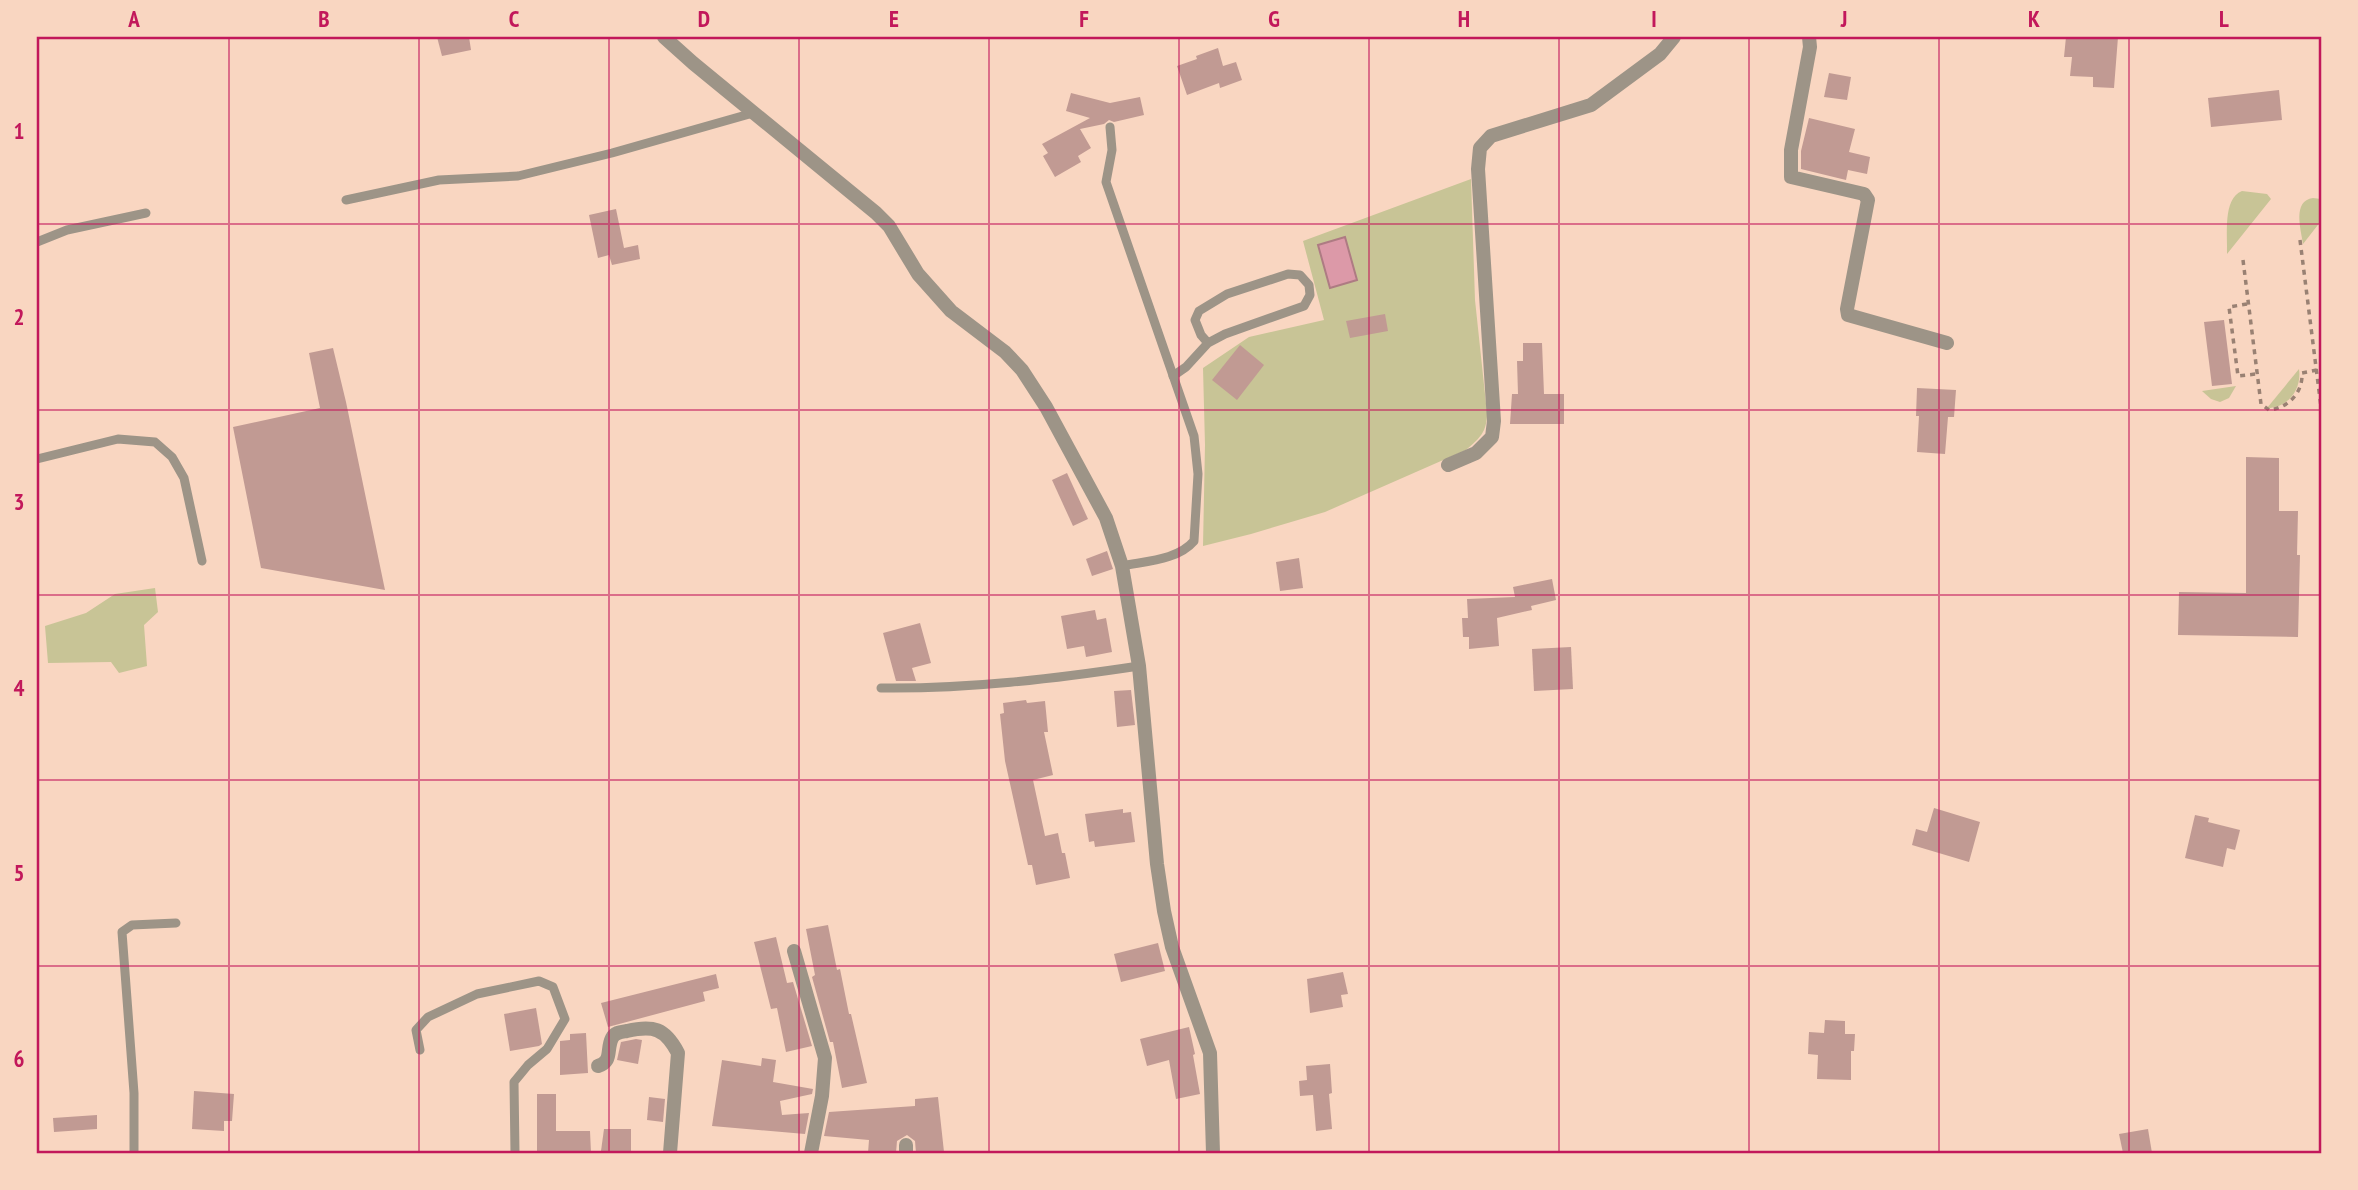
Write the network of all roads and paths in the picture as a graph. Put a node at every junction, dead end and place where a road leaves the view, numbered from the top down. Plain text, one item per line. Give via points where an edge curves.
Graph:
1 (664, 37) edge
2 (1674, 37) edge
3 (1810, 37) edge
4 (753, 113) junction
5 (1110, 127) dead end
6 (346, 200) dead end
7 (146, 213) dead end
8 (2300, 240) dead end
9 (37, 242) edge
10 (2244, 260) dead end
11 (2248, 304) junction
12 (1947, 343) dead end
13 (1208, 344) junction
14 (2316, 370) junction
15 (2256, 374) junction
16 (1173, 376) junction
17 (2321, 407) edge
18 (37, 459) edge
19 (1448, 465) dead end
20 (202, 561) dead end
21 (1122, 566) junction
22 (1139, 666) junction
23 (880, 688) dead end
24 (176, 923) dead end
25 (794, 951) dead end
26 (420, 1050) dead end
27 (598, 1066) dead end
28 (134, 1153) edge
29 (515, 1153) edge
30 (670, 1153) edge
31 (811, 1153) edge
32 (1213, 1153) edge

1 - 4 street
2 - 19 street via 1660,54 1591,105 1491,136 1480,149 1492,437 1475,453
3 - 12 street via 1791,150 1791,177 1864,194 1868,200 1848,315
4 - 6 lane via 518,176 439,180
4 - 21 street via 876,213 918,274 951,311 1022,370 1106,518
5 - 16 lane via 1112,150 1106,182
7 - 9 lane via 67,230
8 - 14 path
10 - 11 path
11 - 15 path
11 - 15 path via 2229,307 2238,376
13 - 13 lane via 1304,306 1309,285 1300,275 1288,274 1227,295 1199,311 1195,320
13 - 16 lane
14 - 15 path via 2302,373 2302,386 2292,399 2269,410 2261,404
14 - 17 path
16 - 21 lane via 1194,436 1198,474 1194,541 1187,550
18 - 20 lane via 118,439 155,442 172,457 184,478
21 - 22 street
22 - 23 lane via 983,686
22 - 32 street via 1160,887 1172,947 1210,1053
24 - 28 lane via 132,925 122,932
25 - 31 street via 825,1058
26 - 29 lane via 416,1030 428,1017 477,994 539,981 553,986 565,1019 547,1049 514,1082
27 - 30 street via 609,1058 616,1034 646,1026 671,1041 678,1053

